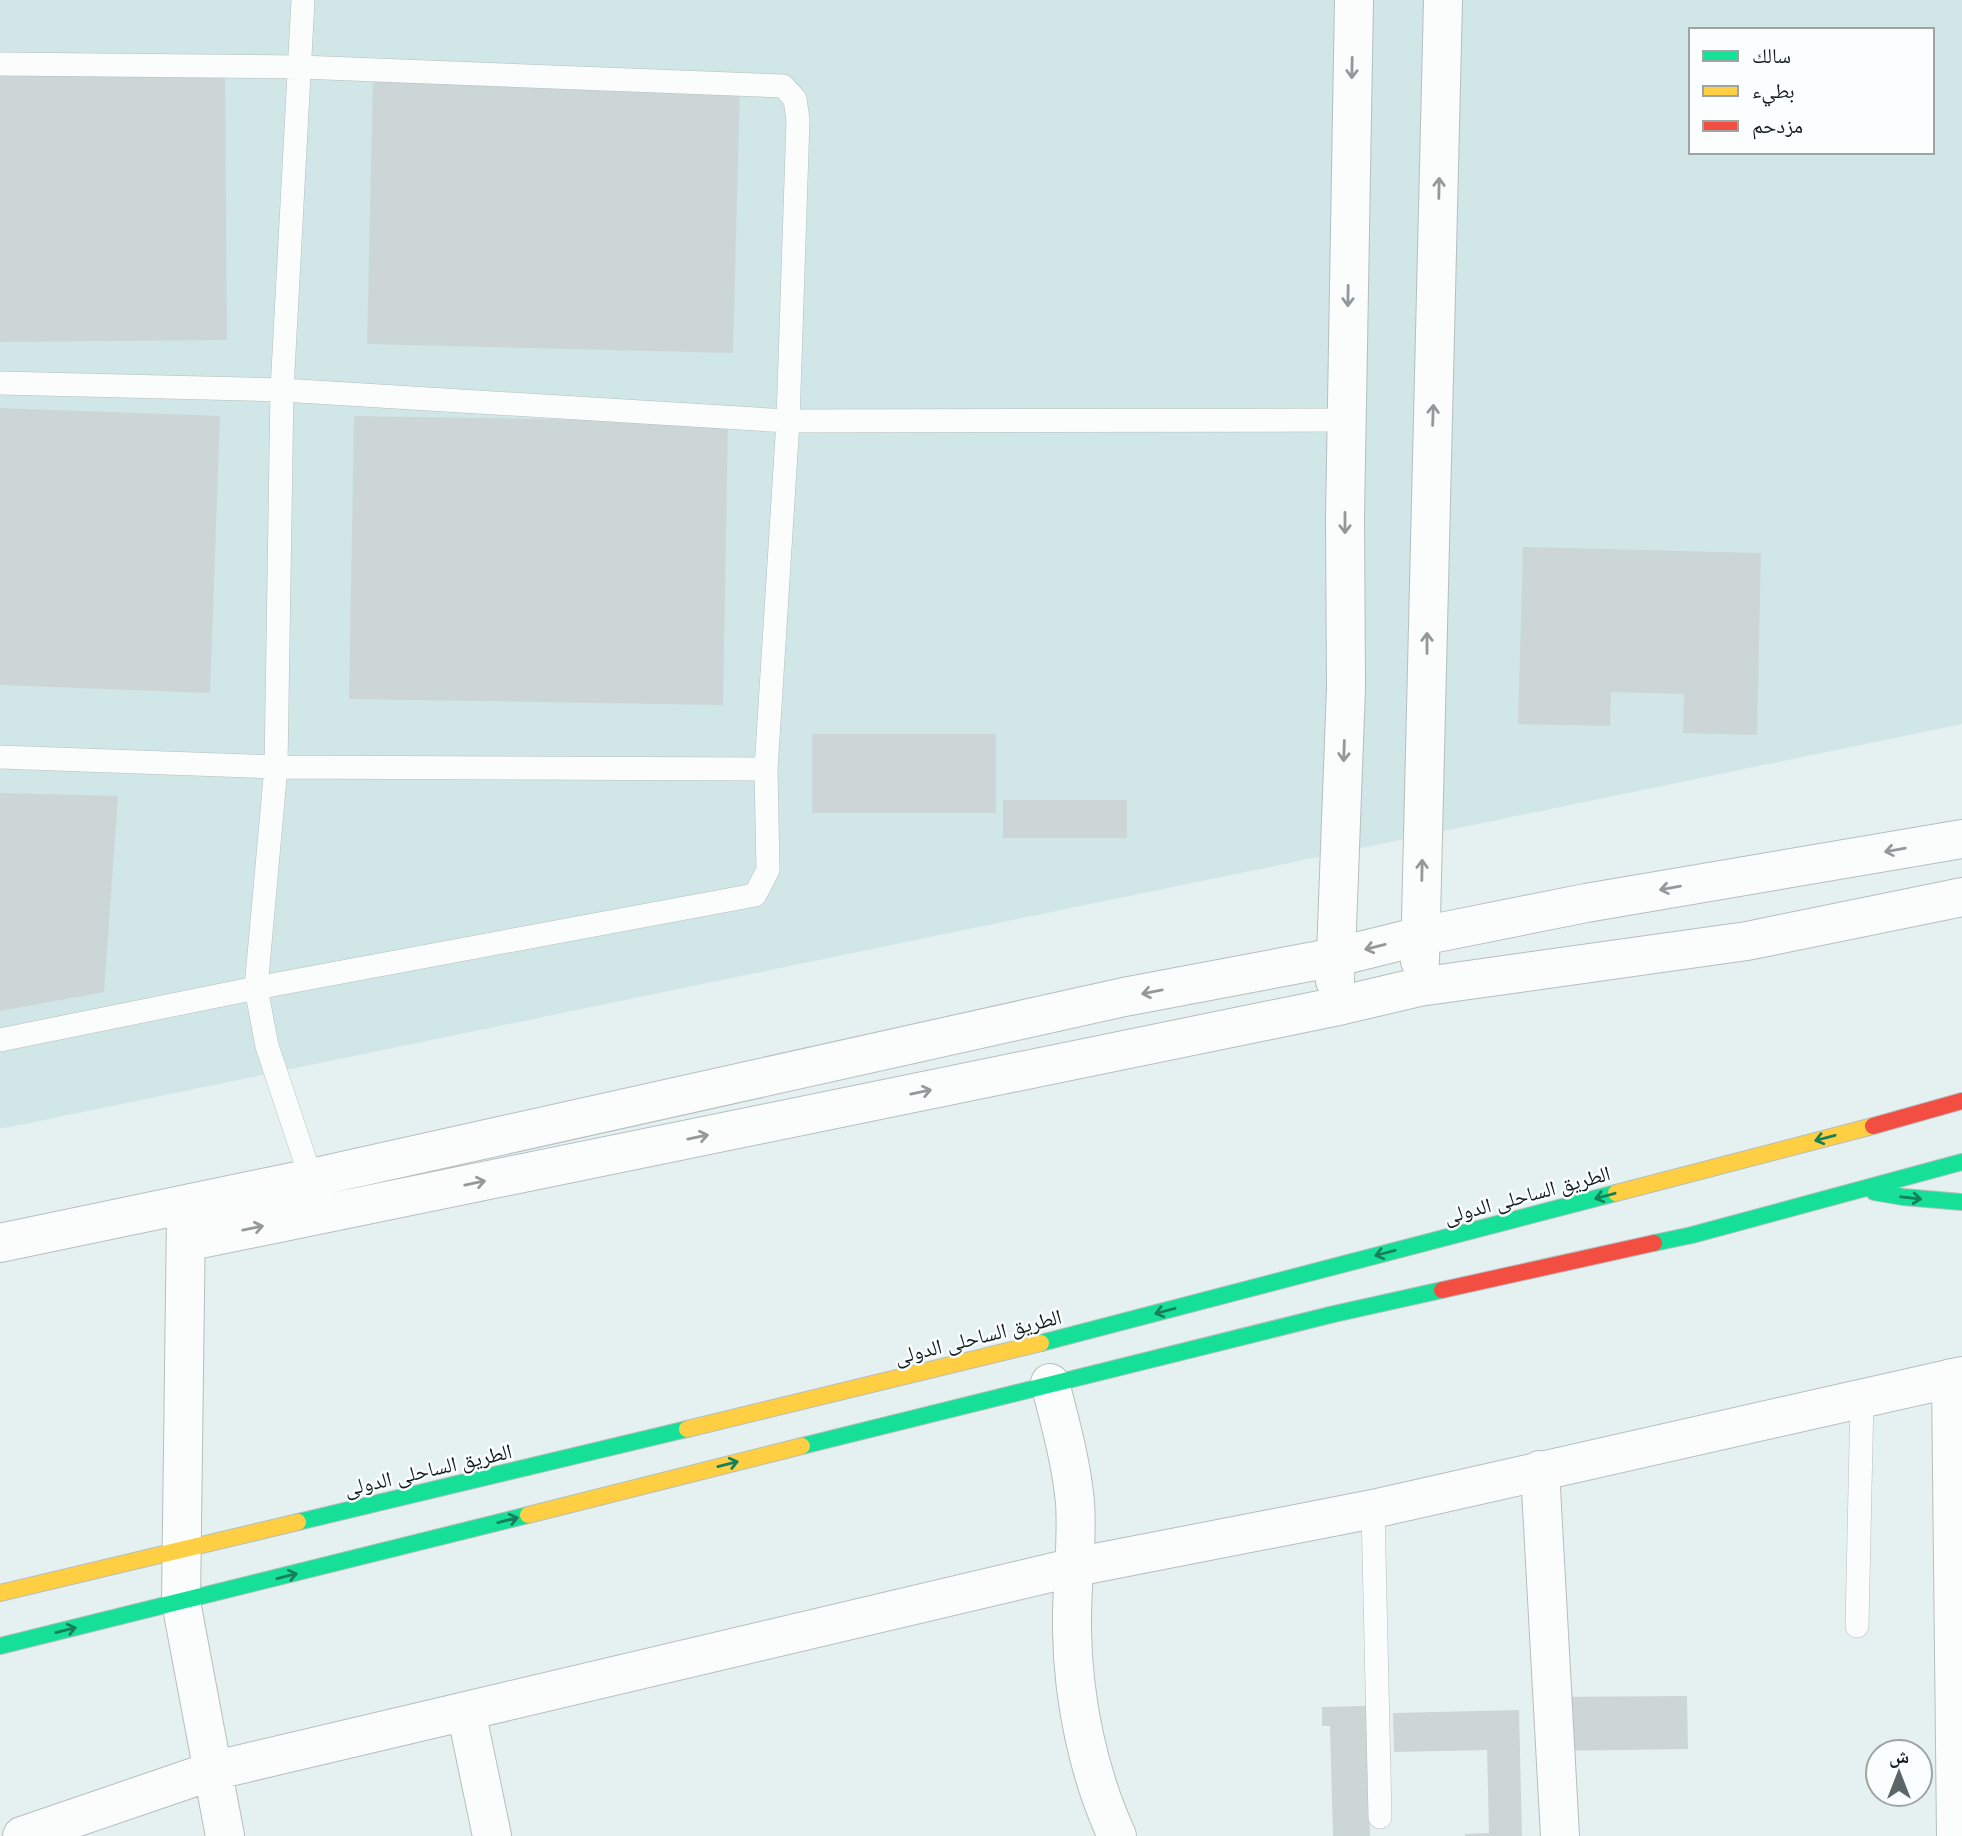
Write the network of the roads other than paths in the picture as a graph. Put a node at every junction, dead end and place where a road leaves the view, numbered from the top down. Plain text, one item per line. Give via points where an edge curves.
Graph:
1 (303, 0) edge
2 (1353, 0) edge
3 (1443, 0) edge
4 (0, 64) edge
5 (300, 67) junction
6 (0, 383) edge
7 (282, 390) junction
8 (1346, 420) junction
9 (788, 421) junction
10 (0, 757) edge
11 (276, 766) junction
12 (766, 769) junction
13 (1962, 839) edge
14 (1962, 897) edge
15 (1420, 936) junction
16 (1336, 957) junction
17 (1419, 987) junction
18 (256, 988) junction
19 (1334, 1007) junction
20 (0, 1040) edge
21 (1914, 1098) dead end
22 (1962, 1101) edge
23 (1862, 1129) junction
24 (1962, 1162) edge
25 (311, 1178) junction
26 (1861, 1190) junction
27 (1962, 1202) edge
28 (186, 1204) junction
29 (186, 1242) junction
30 (0, 1243) edge
31 (1957, 1377) edge
32 (1050, 1383) junction
33 (1862, 1398) junction
34 (1540, 1470) junction
35 (1373, 1509) junction
36 (182, 1550) junction
37 (1075, 1567) junction
38 (0, 1593) edge
39 (181, 1602) junction
40 (1857, 1626) dead end
41 (0, 1646) edge
42 (466, 1711) junction
43 (1959, 1747) edge
44 (212, 1771) junction
45 (1380, 1817) dead end
46 (22, 1836) edge
47 (225, 1836) edge
48 (492, 1836) edge
49 (1117, 1836) edge
50 (1560, 1836) edge
51 (1956, 1836) edge

1 - 5 lane
2 -> 8 street
15 -> 3 street
4 - 5 lane
5 - 7 lane
5 - 9 lane via 783,86 795,99 798,120
6 - 7 lane
7 - 9 lane
7 - 11 lane
8 - 9 lane
8 -> 16 street via 1346,688
9 - 12 lane
10 - 11 lane
11 - 12 lane
11 - 18 lane
12 - 18 lane via 768,870 755,895
13 -> 15 street
14 - 17 street via 1747,941
15 -> 16 street
15 - 17 street
16 - 19 street
16 -> 25 street via 1124,997
17 - 19 street
18 - 20 lane
18 - 25 lane via 267,1046
29 -> 19 street
21 - 23 highway
22 - 23 highway, الطريق الساحلى الدولى
23 -> 36 highway, الطريق الساحلى الدولى via 960,1364
24 - 26 highway
25 - 28 street
26 -> 27 highway
26 - 32 highway via 1692,1235
28 - 29 street
28 - 30 street
29 - 36 street
31 - 33 street
31 - 43 street
32 - 37 street via 1072,1473
39 -> 32 highway
33 - 34 street
33 - 40 lane
34 - 35 street
34 - 50 street
35 - 37 street
35 - 45 lane
36 - 38 highway, الطريق الساحلى الدولى
36 - 39 street
37 - 42 street
37 - 49 street via 1072,1630 1076,1692 1089,1754
41 -> 39 highway
39 - 44 street
42 - 44 street
42 - 48 street
43 - 51 street
44 - 46 street
44 - 47 street

